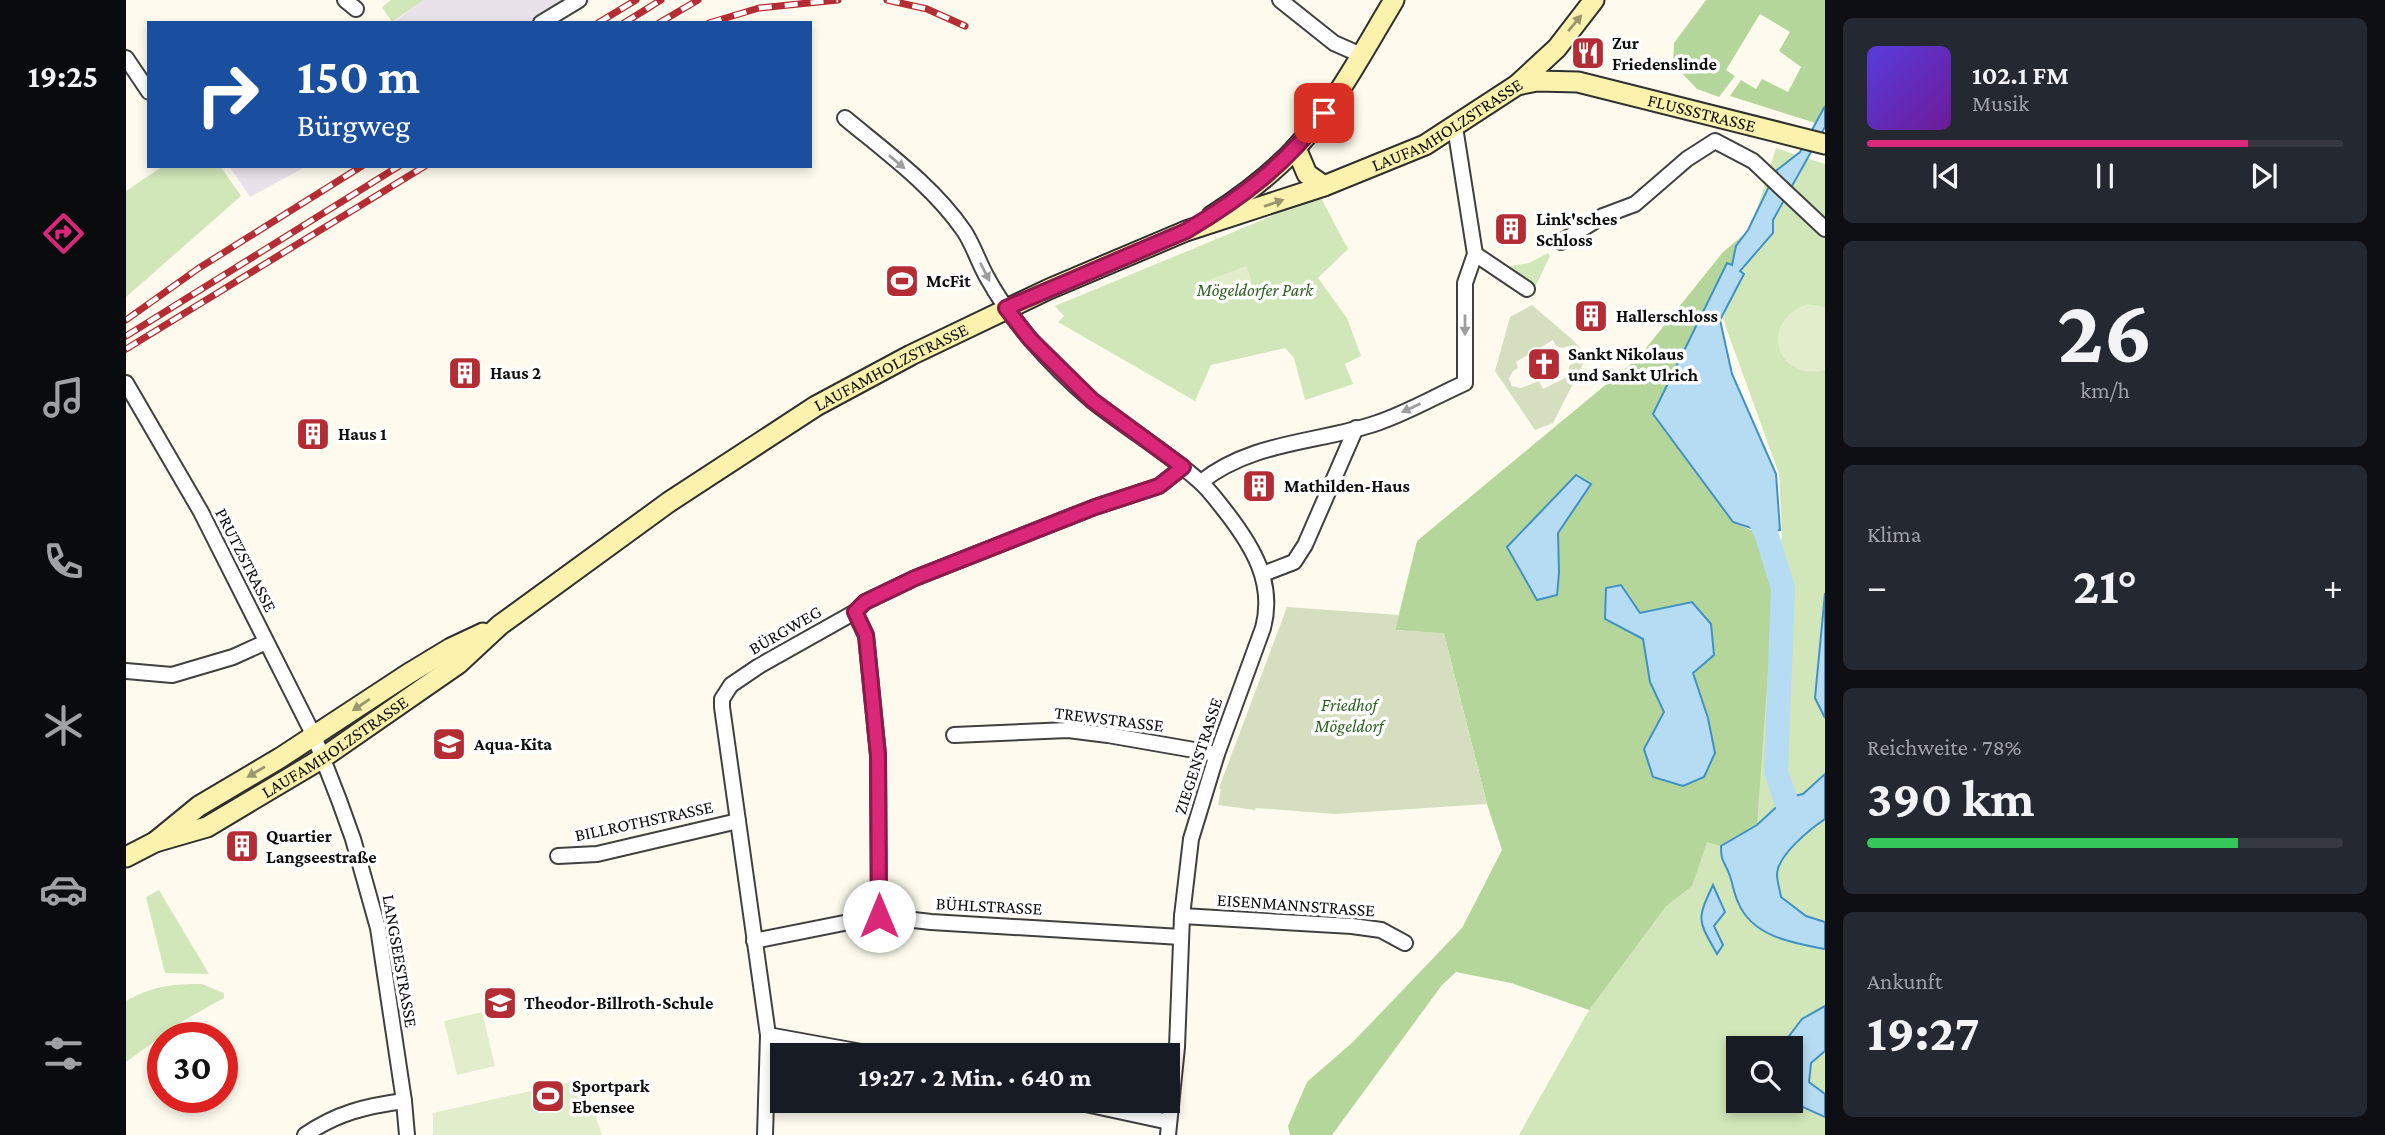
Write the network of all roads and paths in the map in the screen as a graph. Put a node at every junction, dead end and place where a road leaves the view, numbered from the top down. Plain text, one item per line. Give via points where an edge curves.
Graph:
1 (579, 0) edge
2 (1280, 0) edge
3 (1394, 0) edge
4 (1594, 0) edge
5 (544, 21) edge
6 (1557, 48) junction
7 (1361, 55) junction
8 (126, 58) edge
9 (1578, 82) junction
10 (1517, 85) junction
11 (147, 89) edge
12 (845, 118) dead end
13 (1455, 127) junction
14 (1825, 144) edge
15 (1296, 148) junction
16 (1324, 186) junction
17 (1825, 229) edge
18 (1186, 231) junction
19 (1561, 242) dead end
20 (1472, 261) junction
21 (1527, 289) dead end
22 (1006, 308) junction
23 (126, 383) edge
24 (1356, 428) junction
25 (1183, 467) junction
26 (1201, 482) junction
27 (1263, 574) junction
28 (855, 612) junction
29 (500, 625) junction
30 (266, 642) junction
31 (126, 671) edge
32 (954, 735) dead end
33 (314, 736) junction
34 (1216, 754) junction
35 (321, 759) junction
36 (738, 821) junction
37 (155, 842) junction
38 (558, 856) dead end
39 (126, 857) edge
40 (879, 916) junction
41 (1182, 916) junction
42 (1181, 937) junction
43 (754, 941) junction
44 (1405, 943) dead end
45 (768, 1035) junction
46 (812, 1043) edge
47 (404, 1101) junction
48 (1115, 1113) edge
49 (1168, 1128) edge
50 (305, 1135) edge
51 (407, 1135) edge
52 (765, 1135) edge

1 - 5 street
2 - 7 street via 1334,43
3 - 7 main road
6 -> 4 main road, LAUFAMHOLZSTRASSE
6 - 9 main road via 1560,64
6 - 10 main road, LAUFAMHOLZSTRASSE
7 - 15 main road
8 - 11 street
9 - 10 main road, FLUSSSTRASSE
9 - 14 main road, FLUSSSTRASSE
10 - 13 main road, LAUFAMHOLZSTRASSE
12 -> 22 street via 921,181 958,222
13 - 16 main road, LAUFAMHOLZSTRASSE via 1409,153
13 - 20 street
15 - 16 main road via 1307,174
15 - 18 main road via 1252,188
18 -> 16 main road, LAUFAMHOLZSTRASSE
17 - 19 street via 1753,161 1715,141 1635,204 1603,216
18 - 22 main road, LAUFAMHOLZSTRASSE
20 - 21 street
20 -> 24 street via 1465,283 1465,383 1378,423
22 - 25 street via 1084,393
22 - 29 main road, LAUFAMHOLZSTRASSE via 794,419 680,494
23 - 30 street, PRUTZSTRASSE via 201,512
24 - 26 street via 1245,455
24 - 27 street via 1305,545 1294,562
25 - 26 street
25 - 28 street, BÜRGWEG via 1159,486 915,578 865,602
26 - 27 street via 1241,532
27 - 34 street, ZIEGENSTRASSE via 1267,612
28 - 36 street, BÜRGWEG via 759,666 725,694 722,706
28 - 40 street via 866,635 878,755
29 -> 33 main road, LAUFAMHOLZSTRASSE via 451,648
29 - 35 main road, LAUFAMHOLZSTRASSE via 458,664
30 - 31 street via 172,675
30 - 33 street, PRUTZSTRASSE
32 - 34 street, TREWSTRASSE via 1068,730
33 - 35 street, PRUTZSTRASSE
33 -> 37 main road, LAUFAMHOLZSTRASSE via 199,806
34 - 41 street, ZIEGENSTRASSE via 1191,839
35 - 37 main road, LAUFAMHOLZSTRASSE via 206,827
35 - 47 street, LANGSEESTRASSE via 353,839 378,928
36 - 38 street, BILLROTHSTRASSE via 597,854
36 - 43 street, BÜRGWEG
37 - 39 main road, LAUFAMHOLZSTRASSE
40 - 42 street, BÜHLSTRASSE
40 - 43 street, BÜHLSTRASSE
41 - 42 street, ZIEGENSTRASSE
41 - 44 street, EISENMANNSTRASSE via 1352,926 1381,930
42 - 49 street, ZIEGENSTRASSE
43 - 45 street, BÜRGWEG
45 - 46 street
45 - 52 street, BÜRGWEG
47 - 50 street via 340,1114
47 - 51 street, LANGSEESTRASSE
48 - 49 street

